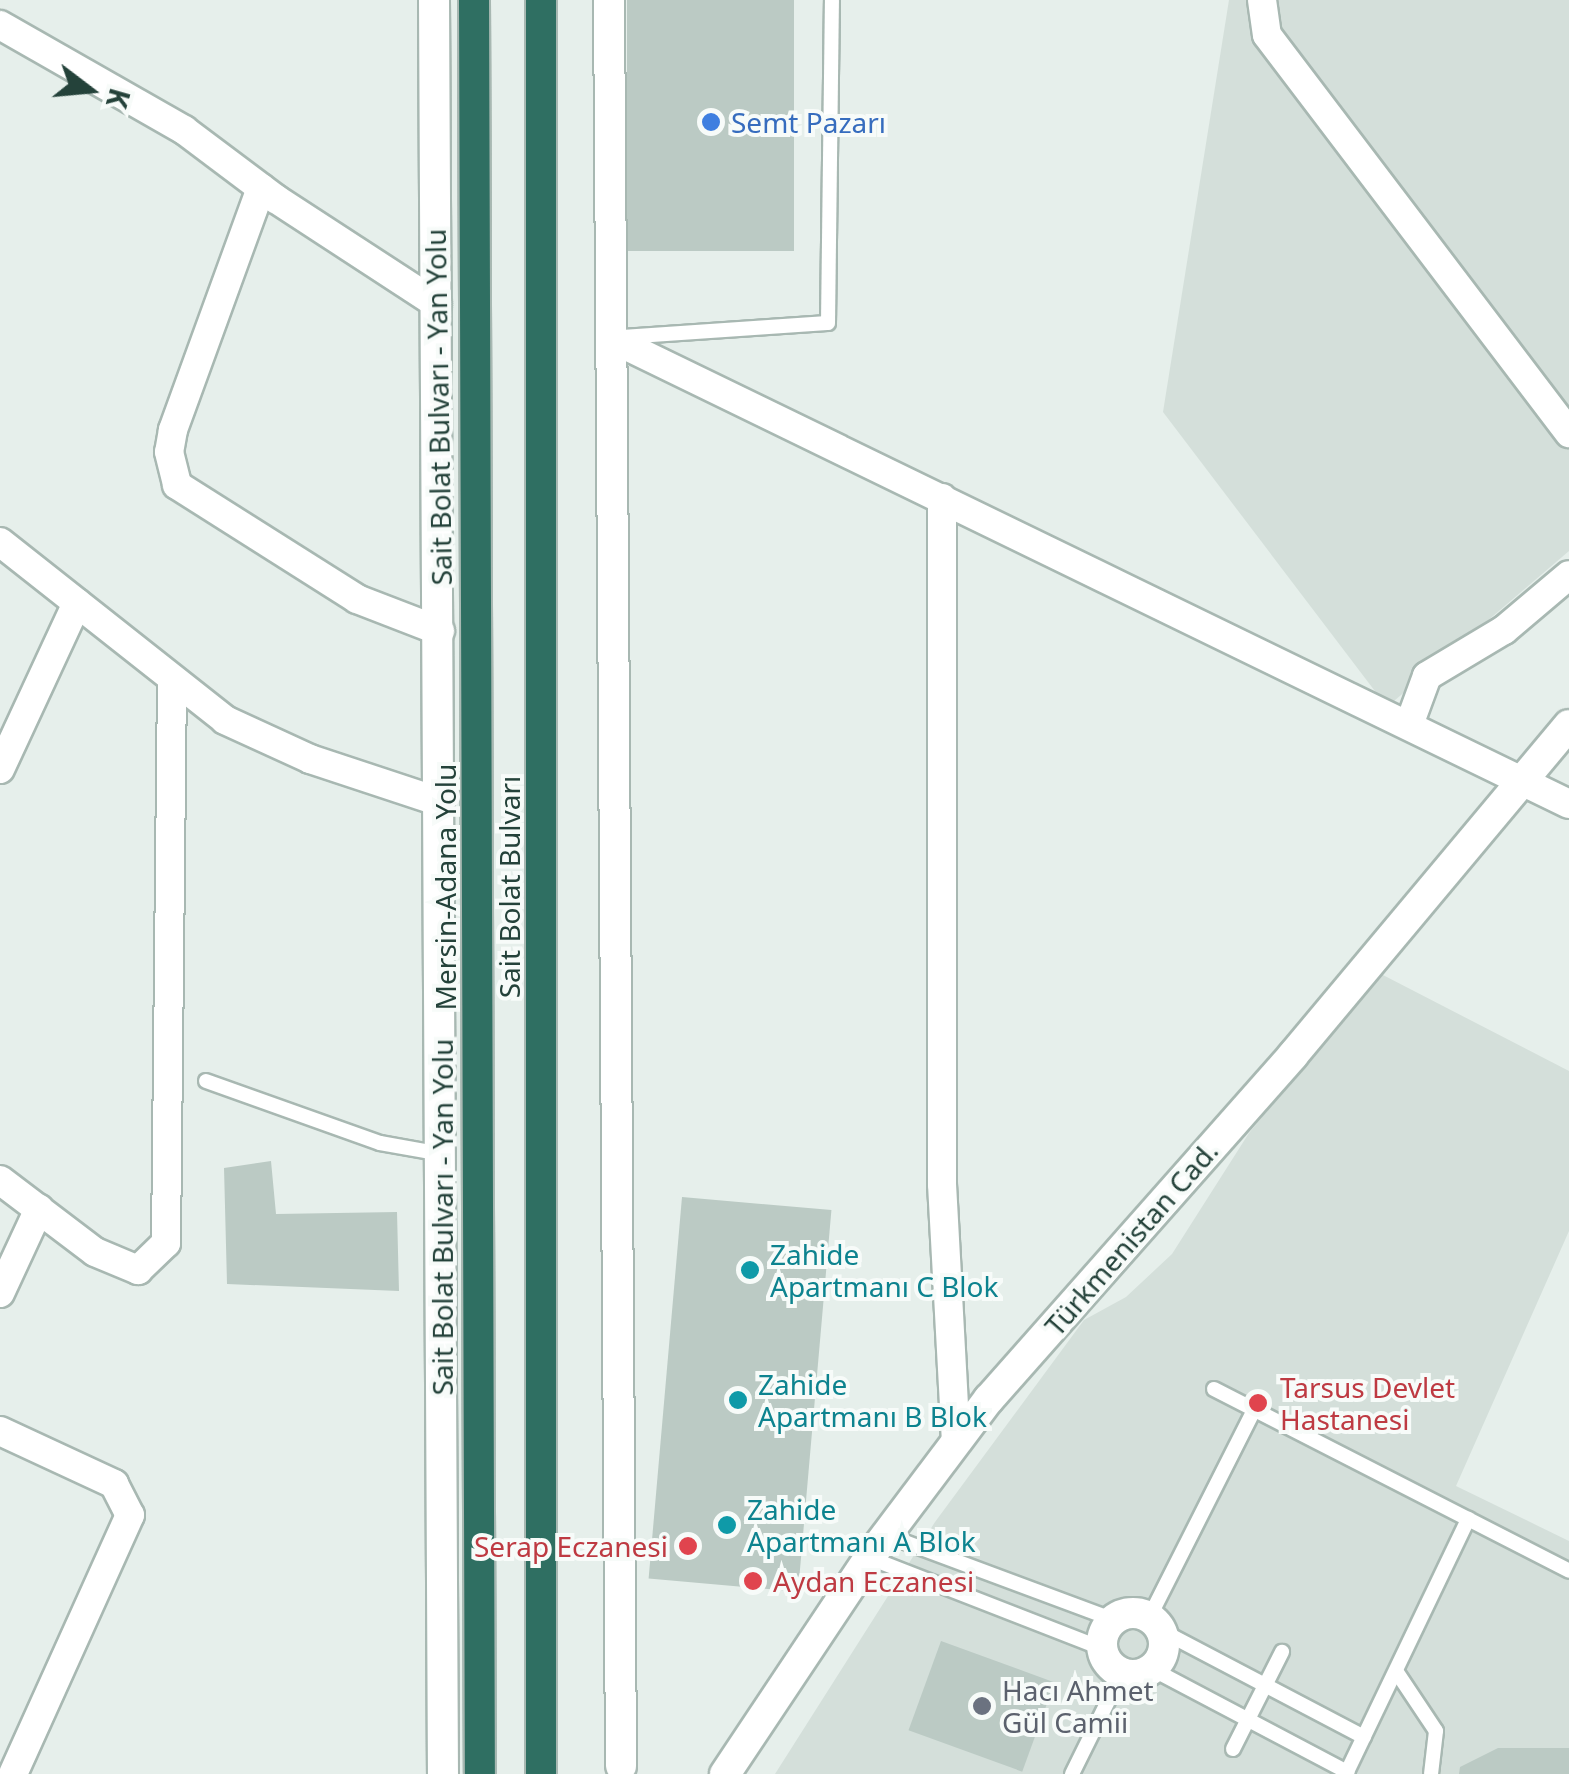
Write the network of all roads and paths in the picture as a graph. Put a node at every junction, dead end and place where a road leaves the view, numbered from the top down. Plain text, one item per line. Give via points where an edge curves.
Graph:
1 (434, 0) edge
2 (474, 0) edge
3 (541, 0) edge
4 (609, 0) edge
5 (832, 0) edge
6 (1262, 0) edge
7 (0, 25) edge
8 (261, 188) junction
9 (437, 304) junction
10 (610, 338) junction
11 (1569, 432) edge
12 (942, 498) junction
13 (0, 542) edge
14 (1569, 575) edge
15 (78, 604) junction
16 (440, 631) junction
17 (172, 682) junction
18 (1409, 725) junction
19 (1569, 725) edge
20 (0, 769) edge
21 (1522, 781) junction
22 (440, 802) junction
23 (1569, 804) edge
24 (206, 1081) dead end
25 (441, 1154) junction
26 (0, 1180) edge
27 (38, 1210) junction
28 (0, 1293) edge
29 (1214, 1389) dead end
30 (1254, 1410) junction
31 (0, 1431) edge
32 (956, 1442) junction
33 (1468, 1519) junction
34 (877, 1547) junction
35 (1569, 1572) edge
36 (1114, 1620) junction
37 (1155, 1624) junction
38 (1103, 1649) junction
39 (1282, 1652) dead end
40 (1152, 1669) junction
41 (1396, 1671) junction
42 (1122, 1674) junction
43 (1264, 1687) junction
44 (1246, 1721) junction
45 (1364, 1737) junction
46 (1233, 1749) dead end
47 (621, 1766) dead end
48 (1347, 1773) edge
49 (14, 1774) edge
50 (444, 1774) edge
51 (480, 1774) edge
52 (541, 1774) edge
53 (725, 1774) edge
54 (1072, 1774) edge
55 (1431, 1774) edge

1 - 9 street, Sait Bolat Bulvarı - Yan Yolu
2 - 51 highway, Mersin-Adana Yolu
3 - 52 highway, Sait Bolat Bulvarı
4 - 10 street
5 - 10 lane via 828,323
6 - 11 street via 1267,35
7 - 8 street via 184,130
8 - 9 street
8 - 16 street via 173,430 169,452 177,486 357,600
9 - 16 street, Sait Bolat Bulvarı - Yan Yolu
10 - 12 street
10 - 47 street
12 - 18 street
12 - 32 street via 942,1184
13 - 15 street
14 - 18 street via 1504,630 1427,676
15 - 17 street
15 - 20 street
16 - 22 street, Sait Bolat Bulvarı - Yan Yolu
17 - 22 street via 225,720 293,751
17 - 27 street via 166,1243 138,1270 95,1252
18 - 21 street
19 - 21 street, Türkmenistan Cad.
21 - 23 street
21 - 32 street, Türkmenistan Cad.
22 - 25 street, Sait Bolat Bulvarı - Yan Yolu
24 - 25 lane via 380,1143
25 - 50 street, Sait Bolat Bulvarı - Yan Yolu
26 - 27 street
27 - 28 street
29 - 30 lane
30 - 33 lane
30 - 37 lane
31 - 49 street via 114,1484 130,1515
32 - 34 street, Türkmenistan Cad.
33 - 35 lane
33 - 41 lane
34 - 36 lane
34 - 38 lane
34 - 53 street, Türkmenistan Cad.
36 - 37 street via 1132,1613
36 - 38 street
37 - 40 street via 1164,1651
37 - 43 lane
38 - 42 street
39 - 43 lane
40 - 42 street
40 - 44 lane
41 - 45 lane
41 - 55 lane via 1436,1732
42 - 54 lane
43 - 44 lane
43 - 45 lane
44 - 46 lane
44 - 48 lane
45 - 48 lane

